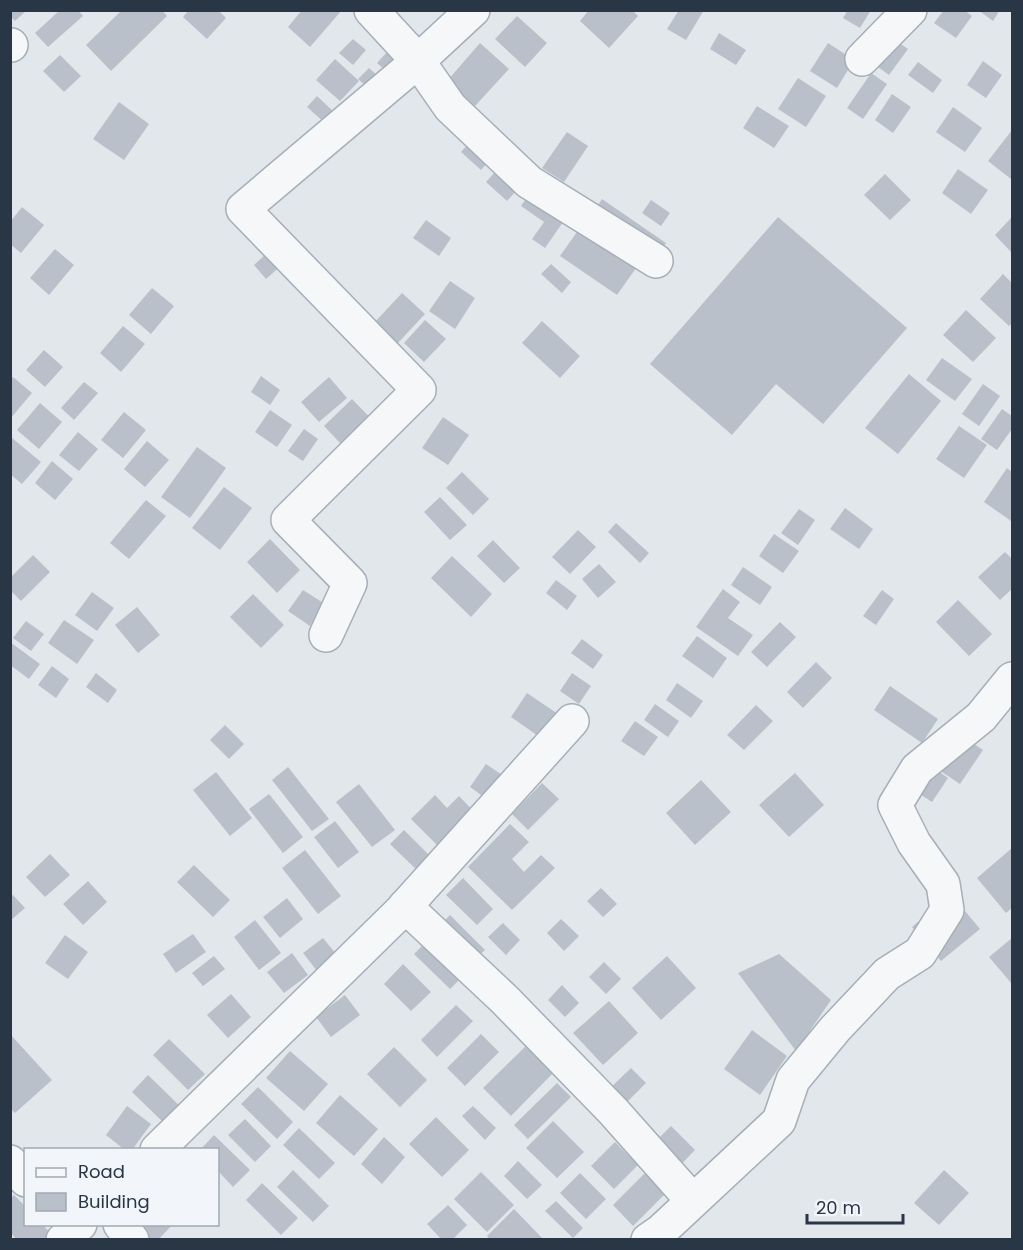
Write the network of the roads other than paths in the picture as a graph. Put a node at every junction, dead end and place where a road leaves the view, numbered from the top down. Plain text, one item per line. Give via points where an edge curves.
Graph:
1 (371, 10) edge
2 (474, 10) edge
3 (910, 10) edge
4 (862, 59) dead end
5 (418, 61) junction
6 (656, 261) dead end
7 (326, 635) dead end
8 (1012, 679) edge
9 (572, 721) dead end
10 (405, 906) junction
11 (158, 1148) edge
12 (10, 1162) edge
13 (24, 1178) edge
14 (693, 1201) junction
15 (122, 1226) edge
16 (132, 1239) edge
17 (648, 1239) edge

1 - 5 street
2 - 5 street
3 - 4 street
5 - 6 street via 450,107 529,182
5 - 7 street via 243,209 420,390 288,519 350,584
8 - 14 street via 981,717 917,769 895,805 943,884 946,910 920,953 887,974 836,1029 793,1080 779,1121
9 - 10 street
10 - 11 street
10 - 14 street via 605,1102
12 - 13 street
14 - 17 street
15 - 16 street

